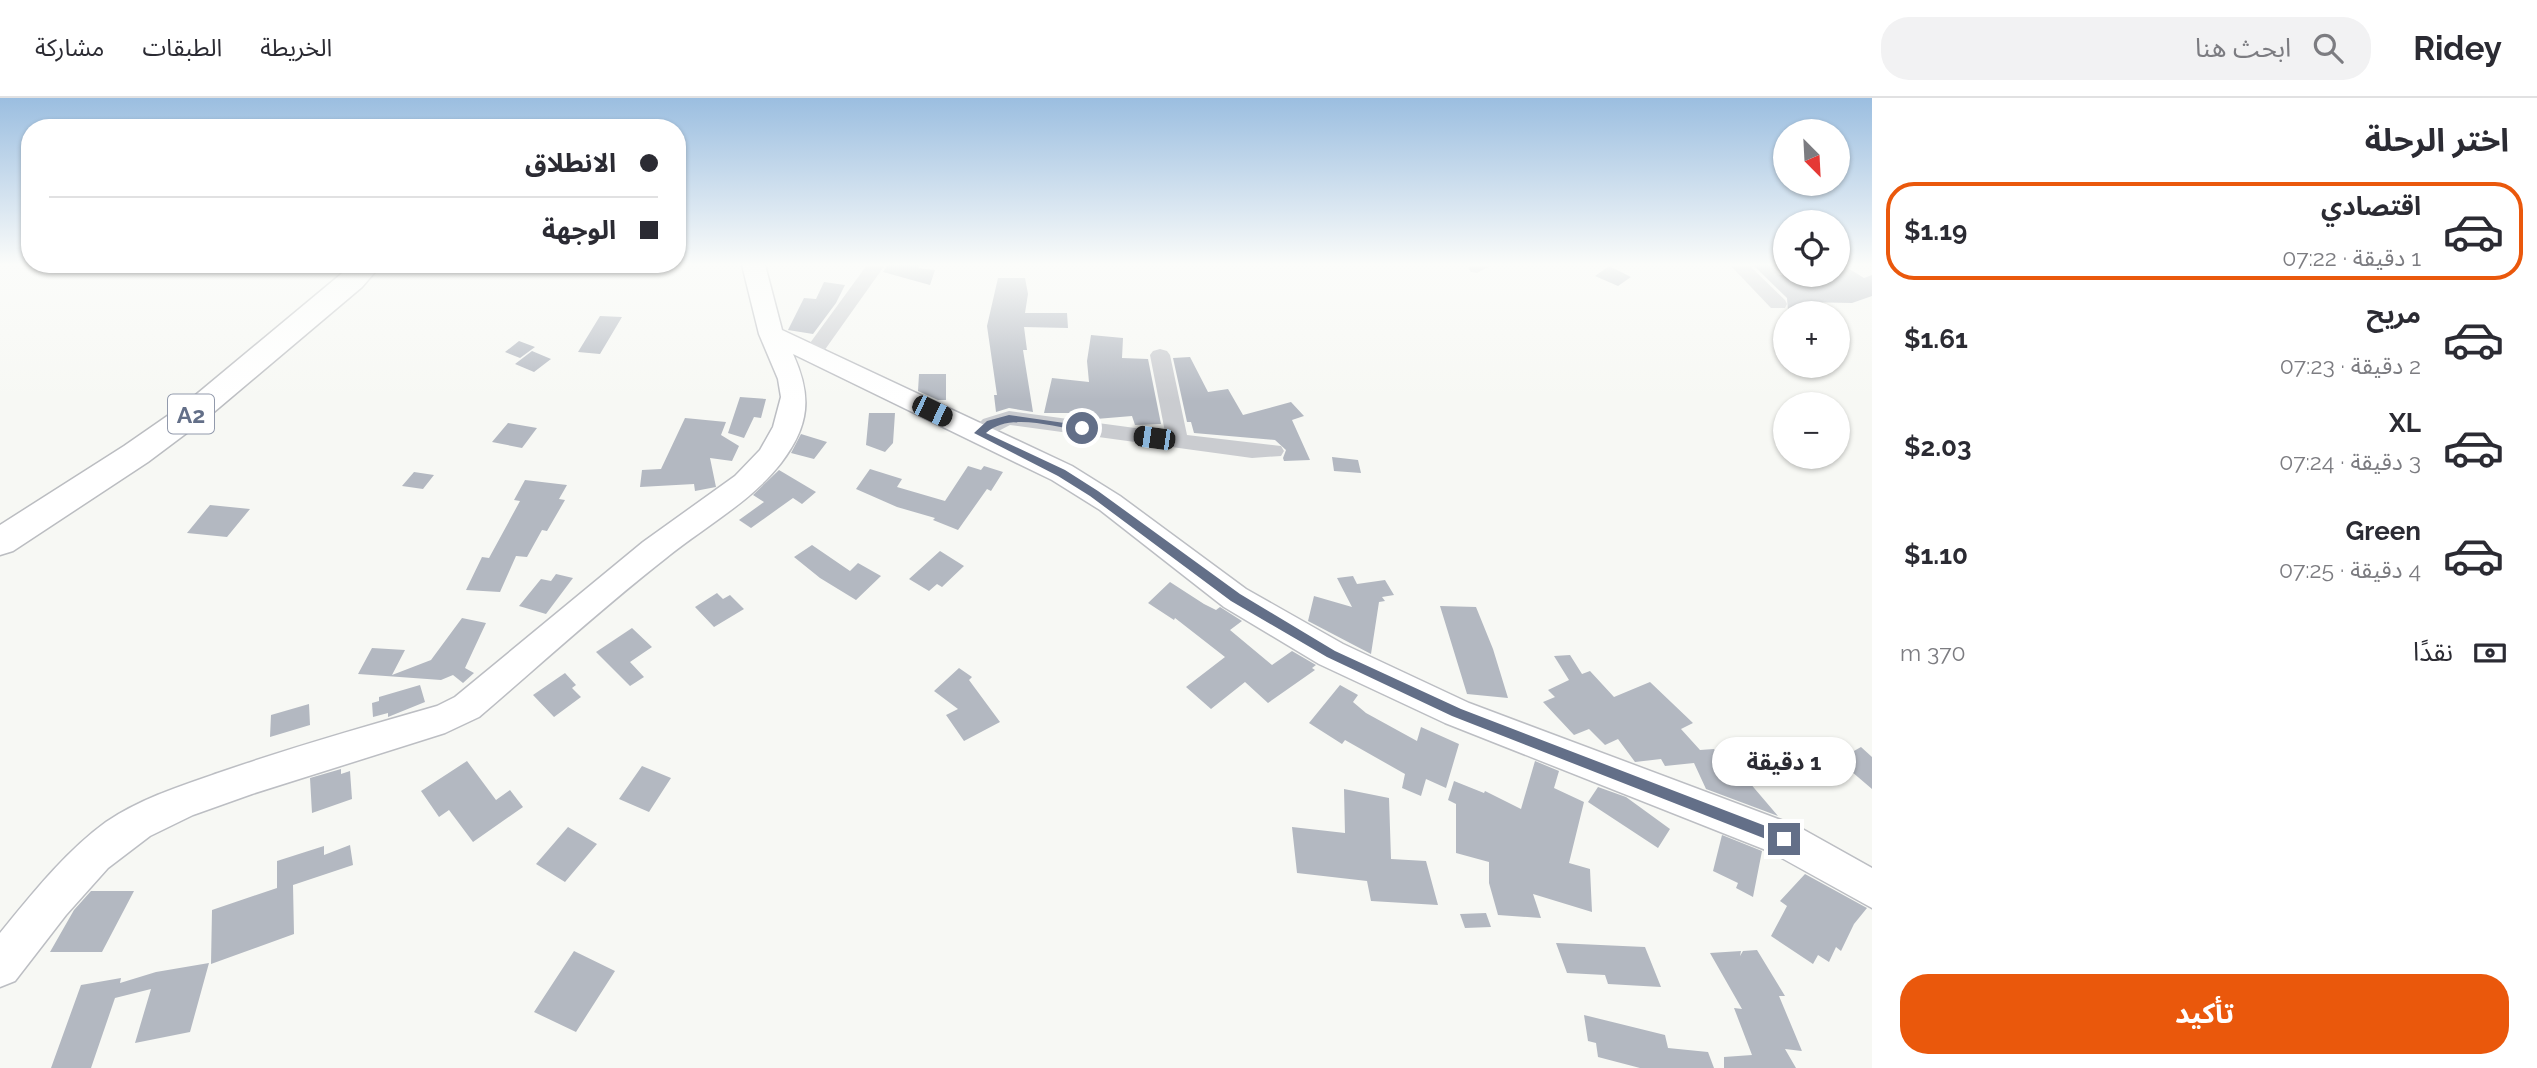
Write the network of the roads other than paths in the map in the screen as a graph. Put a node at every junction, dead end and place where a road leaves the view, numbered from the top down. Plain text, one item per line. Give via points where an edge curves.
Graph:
1 (294, 310) edge
2 (317, 310) edge
3 (765, 310) edge
4 (843, 310) edge
5 (771, 334) junction
6 (812, 354) junction
7 (1160, 355) dead end
8 (979, 433) junction
9 (1178, 441) junction
10 (1273, 451) dead end
11 (0, 524) edge
12 (0, 542) edge
13 (1872, 889) edge
14 (0, 965) edge

1 - 11 highway, A2 via 181,402
2 - 12 highway, A2 via 197,410
3 - 5 main road
4 - 6 street
5 - 6 main road
5 - 14 main road via 791,379 792,410 771,456 744,483 654,550 467,707 145,818 111,841
6 - 8 main road
7 - 9 street
8 - 9 street via 1009,418
8 - 13 main road via 1062,473 1110,503 1236,598 1331,654 1457,713 1784,839
9 - 10 street

